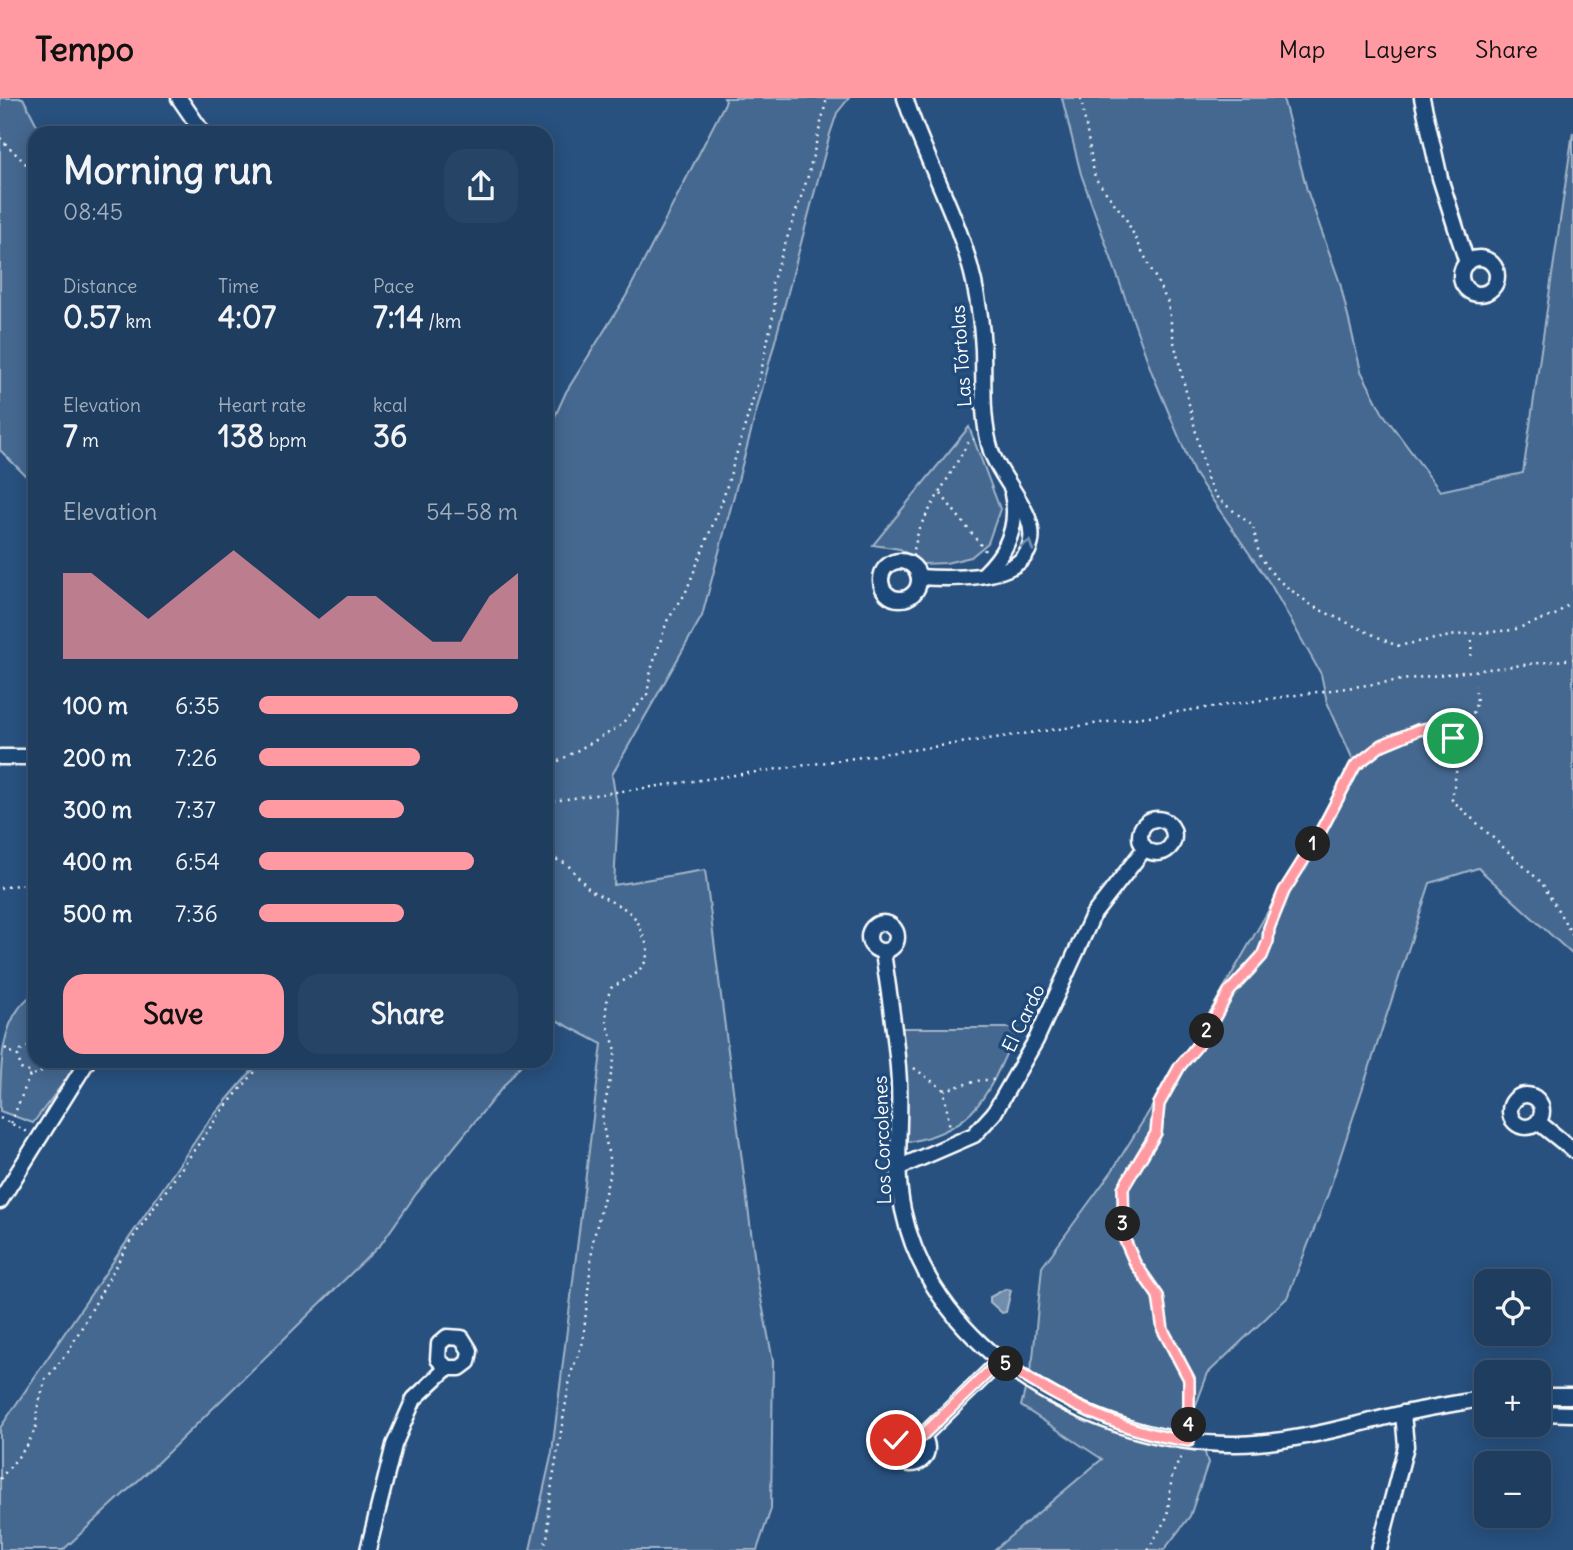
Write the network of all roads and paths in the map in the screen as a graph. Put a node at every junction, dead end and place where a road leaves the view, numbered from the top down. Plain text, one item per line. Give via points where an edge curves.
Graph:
1 (179, 98) edge
2 (827, 98) edge
3 (905, 98) edge
4 (1081, 98) edge
5 (1422, 98) edge
6 (198, 126) edge
7 (0, 138) edge
8 (28, 166) edge
9 (1467, 263) dead end
10 (986, 432) junction
11 (1011, 493) junction
12 (941, 494) junction
13 (911, 563) junction
14 (995, 563) junction
15 (984, 574) junction
16 (919, 577) junction
17 (1573, 601) edge
18 (1472, 634) junction
19 (1471, 656) dead end
20 (1573, 659) edge
21 (1475, 686) dead end
22 (1458, 723) junction
23 (0, 757) edge
24 (28, 757) edge
25 (553, 764) edge
26 (553, 801) edge
27 (1145, 848) dead end
28 (553, 858) edge
29 (28, 883) edge
30 (0, 888) edge
31 (1573, 936) edge
32 (883, 952) dead end
33 (28, 1046) edge
34 (5, 1048) dead end
35 (897, 1051) junction
36 (18, 1056) junction
37 (44, 1068) edge
38 (84, 1068) edge
39 (258, 1068) edge
40 (30, 1075) junction
41 (1013, 1081) junction
42 (944, 1090) junction
43 (0, 1118) edge
44 (1538, 1122) dead end
45 (10, 1123) junction
46 (38, 1137) junction
47 (947, 1148) junction
48 (1573, 1150) edge
49 (900, 1167) junction
50 (0, 1201) edge
51 (1000, 1361) junction
52 (447, 1368) dead end
53 (1551, 1396) edge
54 (1573, 1396) edge
55 (1474, 1400) edge
56 (1457, 1403) junction
57 (1474, 1406) edge
58 (1404, 1413) junction
59 (1551, 1413) edge
60 (1573, 1414) edge
61 (922, 1436) dead end
62 (1189, 1441) junction
63 (0, 1479) edge
64 (368, 1550) edge
65 (543, 1550) edge
66 (1148, 1550) edge
67 (1379, 1550) edge

1 - 6 street
2 - 25 path via 808,176 772,283 775,306 764,359 723,499 685,594 667,621 647,695 619,727
3 - 10 street, Las Tórtolas via 973,279 981,327
4 - 18 path via 1095,177 1125,217 1168,303 1208,482 1218,499 1253,526 1259,554 1270,571 1314,607 1397,646
5 - 9 street via 1440,178
7 - 8 path
10 - 11 street, Las Tórtolas
10 - 12 path via 968,443
11 - 14 street, Las Tórtolas via 1011,533
15 -> 11 street, Las Tórtolas via 1011,568 1030,547 1028,517
12 - 13 path via 919,528
12 - 14 path
13 - 16 street
13 - 16 street via 898,561 887,566 881,578 884,590 894,598 907,597 917,589
14 - 15 street, Las Tórtolas
15 - 16 street, Las Tórtolas
17 - 18 path via 1534,625
18 - 19 path
20 - 26 path
21 - 22 path via 1473,713
22 - 31 path via 1453,738 1457,765 1452,800 1542,883
22 - 62 path via 1418,730 1382,745 1355,766 1284,891 1262,956 1229,992 1202,1040 1180,1066 1159,1104 1156,1133 1123,1188 1124,1238 1158,1296 1163,1330 1189,1379
23 - 24 street
27 - 41 street, El Cardo via 1093,915
28 - 65 path via 567,864 590,890 632,915 648,948 637,973 611,988 606,1002 607,1024 616,1050 602,1119 611,1169 593,1241 583,1342 571,1373
29 - 30 path
32 - 35 street, Los Corcolenes
33 - 36 path
34 - 36 path
35 - 42 path
35 - 49 street, Los Corcolenes
36 - 40 path via 21,1069
37 - 40 path
38 - 46 street
39 - 63 path via 221,1112 127,1246 68,1352 46,1379 27,1446
40 - 45 path
41 - 42 path via 981,1080
41 - 47 street, El Cardo via 974,1135
42 - 47 path via 949,1114
43 - 45 path
44 - 48 street
45 - 46 path
46 - 50 street
47 - 49 street, El Cardo
49 - 51 street, Los Corcolenes via 902,1208 913,1248 959,1321
51 - 61 street
51 - 62 street, Los Corcolenes via 1109,1422
52 - 64 street via 414,1399 399,1433
53 - 54 street
55 - 56 street, Los Corcolenes
56 - 57 street, Los Corcolenes
56 - 58 street, Los Corcolenes
58 - 62 street, Los Corcolenes via 1285,1440 1238,1444
58 - 67 street via 1406,1446
59 - 60 street
62 - 66 path via 1172,1475 1167,1517

